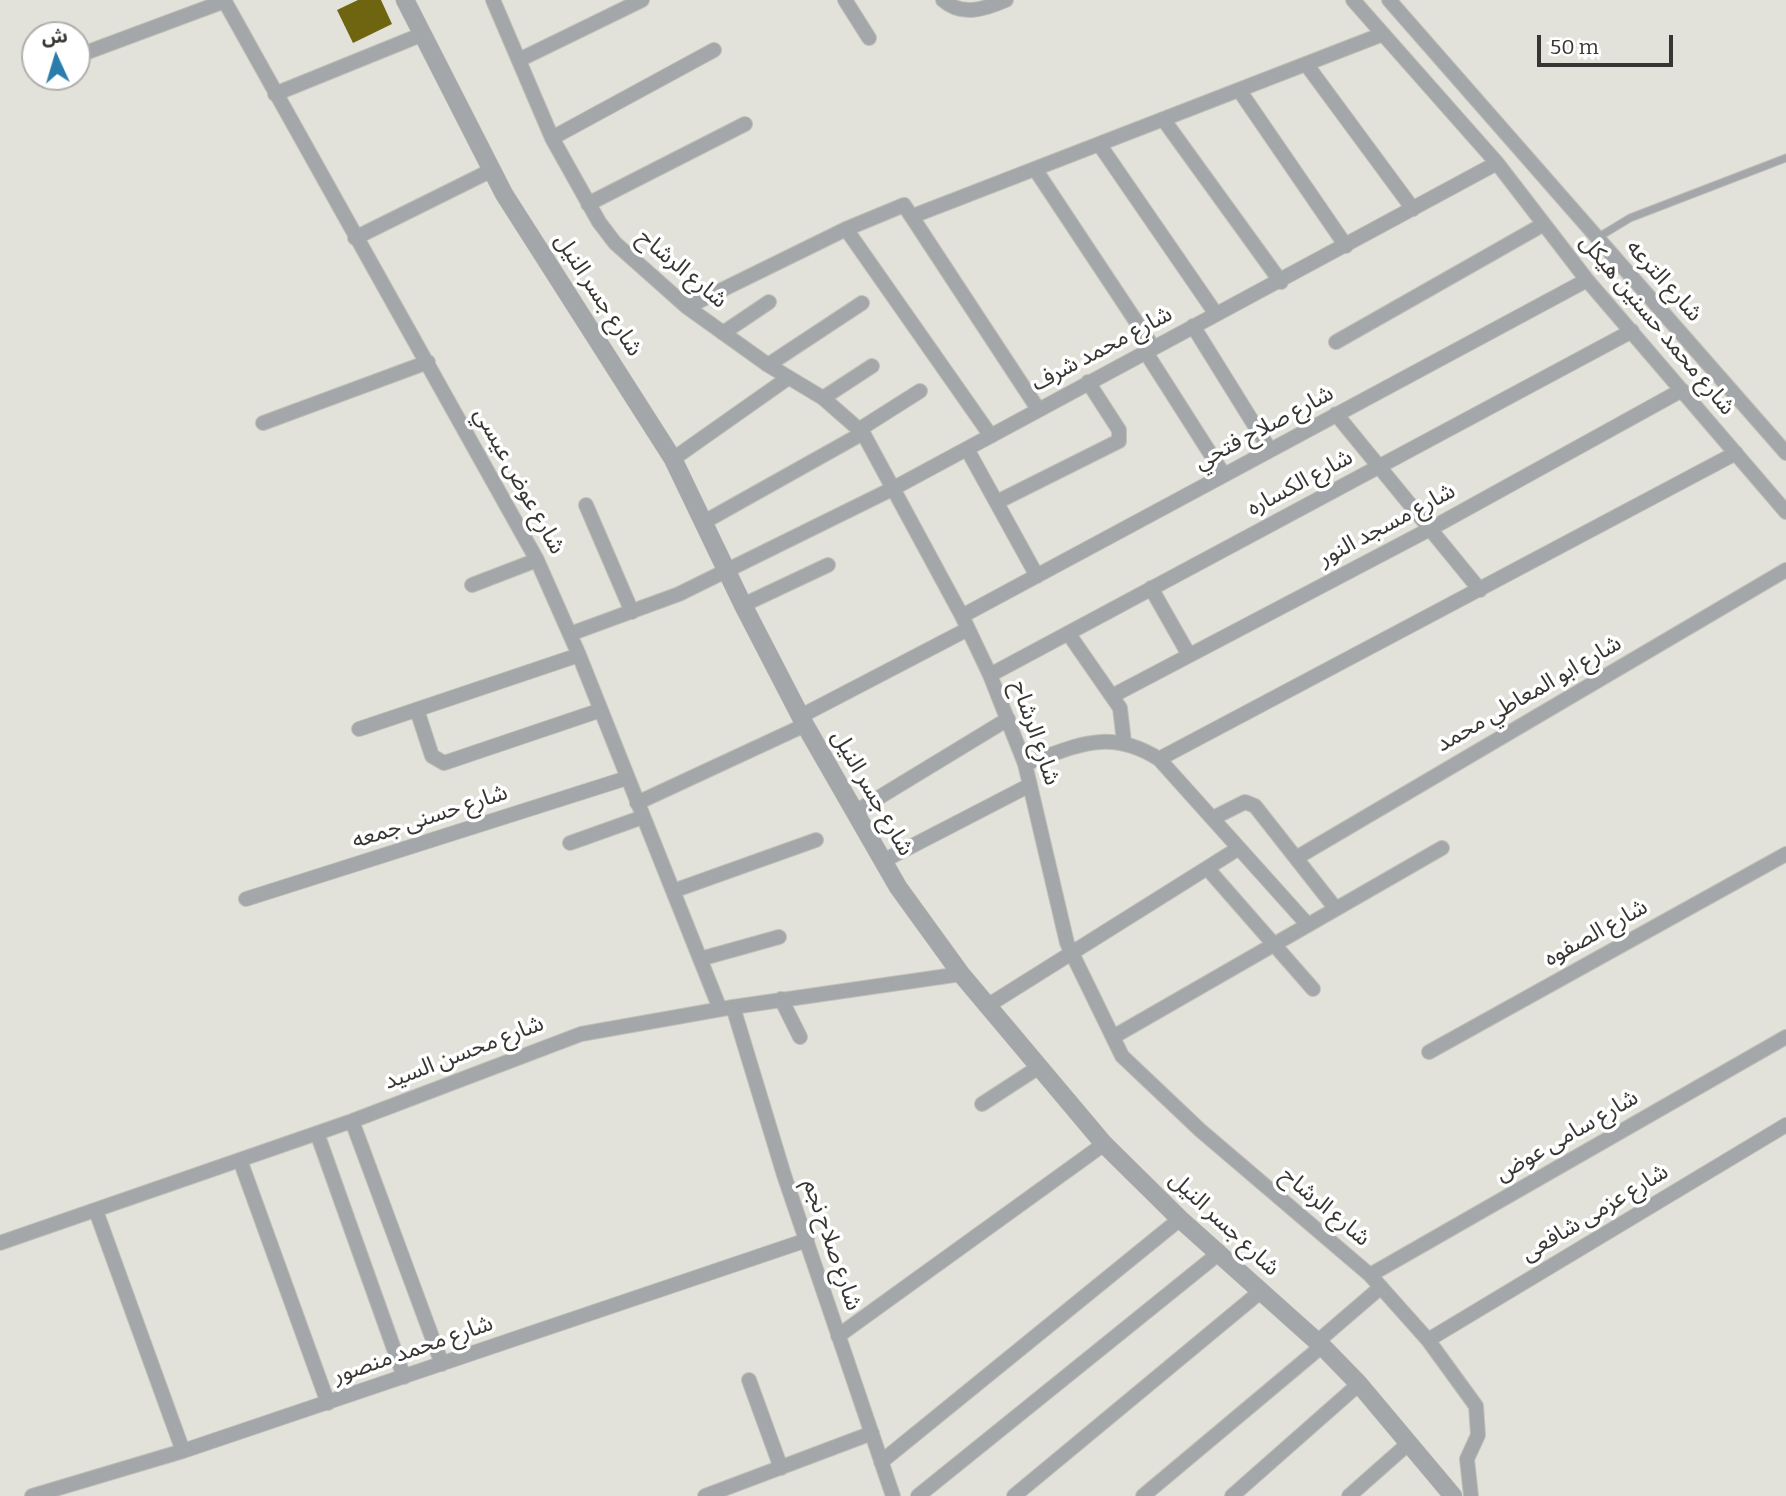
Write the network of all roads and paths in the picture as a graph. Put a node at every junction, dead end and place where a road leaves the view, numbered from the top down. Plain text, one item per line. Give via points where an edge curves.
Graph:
1 (224, 0) edge
2 (405, 0) edge
3 (493, 0) edge
4 (642, 0) edge
5 (845, 0) edge
6 (943, 0) edge
7 (1006, 0) edge
8 (1353, 0) edge
9 (1390, 0) edge
10 (423, 34) junction
11 (1383, 34) junction
12 (869, 38) dead end
13 (714, 50) dead end
14 (91, 51) edge
15 (519, 60) junction
16 (1306, 64) junction
17 (1239, 90) junction
18 (275, 94) junction
19 (1163, 119) junction
20 (745, 124) dead end
21 (552, 138) junction
22 (1099, 144) junction
23 (1786, 158) edge
24 (1497, 163) junction
25 (1035, 169) junction
26 (492, 170) junction
27 (589, 204) junction
28 (1413, 209) junction
29 (913, 216) junction
30 (1544, 224) junction
31 (846, 229) junction
32 (355, 238) junction
33 (1597, 239) junction
34 (1346, 246) junction
35 (1587, 280) junction
36 (1281, 282) junction
37 (769, 302) dead end
38 (862, 303) dead end
39 (687, 307) junction
40 (1216, 314) junction
41 (1193, 326) junction
42 (1632, 331) junction
43 (723, 333) junction
44 (1336, 342) dead end
45 (1149, 349) junction
46 (428, 362) junction
47 (768, 365) junction
48 (872, 366) dead end
49 (788, 378) junction
50 (1088, 382) junction
51 (920, 390) dead end
52 (1682, 390) junction
53 (822, 398) junction
54 (1038, 409) junction
55 (1336, 415) junction
56 (263, 423) dead end
57 (861, 431) junction
58 (991, 436) junction
59 (1781, 437) edge
60 (967, 449) junction
61 (1270, 450) junction
62 (1736, 453) junction
63 (1786, 453) edge
64 (673, 459) junction
65 (1378, 467) junction
66 (1224, 475) junction
67 (894, 488) junction
68 (997, 502) junction
69 (586, 505) dead end
70 (1786, 513) edge
71 (704, 522) junction
72 (1430, 528) junction
73 (537, 560) junction
74 (828, 565) dead end
75 (726, 570) junction
76 (1786, 570) edge
77 (1037, 576) junction
78 (472, 585) dead end
79 (1151, 589) junction
80 (1480, 590) junction
81 (743, 605) junction
82 (632, 611) junction
83 (965, 623) junction
84 (1068, 633) junction
85 (570, 634) junction
86 (579, 655) junction
87 (1189, 655) junction
88 (990, 674) junction
89 (1112, 696) junction
90 (417, 710) junction
91 (601, 710) junction
92 (1008, 719) junction
93 (803, 720) junction
94 (359, 729) dead end
95 (1124, 742) junction
96 (1159, 759) junction
97 (1025, 764) junction
98 (627, 778) junction
99 (1030, 785) junction
100 (637, 803) junction
101 (855, 812) junction
102 (643, 817) junction
103 (1213, 818) junction
104 (816, 840) dead end
105 (570, 843) dead end
106 (1239, 848) junction
107 (1443, 848) dead end
108 (1786, 854) edge
109 (1296, 858) junction
110 (883, 861) junction
111 (1207, 868) junction
112 (673, 891) junction
113 (246, 899) dead end
114 (1336, 909) junction
115 (1308, 925) junction
116 (779, 937) dead end
117 (1273, 943) junction
118 (1070, 952) junction
119 (701, 959) junction
120 (961, 974) junction
121 (1313, 989) dead end
122 (781, 999) junction
123 (987, 1006) junction
124 (726, 1008) junction
125 (800, 1037) dead end
126 (1113, 1037) junction
127 (1786, 1037) edge
128 (1429, 1052) dead end
129 (1039, 1067) junction
130 (982, 1104) dead end
131 (352, 1121) junction
132 (1786, 1125) edge
133 (317, 1133) junction
134 (1104, 1144) junction
135 (240, 1160) junction
136 (96, 1211) junction
137 (1180, 1219) junction
138 (807, 1240) junction
139 (0, 1243) edge
140 (1218, 1254) junction
141 (1370, 1275) junction
142 (1381, 1287) junction
143 (1260, 1292) junction
144 (838, 1336) junction
145 (1428, 1340) junction
146 (1320, 1344) junction
147 (442, 1364) junction
148 (404, 1377) junction
149 (749, 1380) dead end
150 (1359, 1384) junction
151 (328, 1402) junction
152 (872, 1433) junction
153 (1409, 1443) junction
154 (183, 1451) junction
155 (881, 1462) junction
156 (781, 1468) junction
157 (32, 1496) edge
158 (705, 1496) edge
159 (891, 1496) edge
160 (918, 1496) edge
161 (1014, 1496) edge
162 (1143, 1496) edge
163 (1232, 1496) edge
164 (1349, 1496) edge
165 (1453, 1496) edge
166 (1471, 1496) edge

1 - 14 street
1 - 18 street, شارع عوض عيسي
2 - 10 street, شارع جسر النيل
3 - 15 street, شارع الرشاح
4 - 15 street
5 - 12 street
6 - 7 street via 954,8 969,10
8 - 11 street, شارع محمد حسنين هيكل
9 - 33 street, شارع الترعه
10 - 18 street
10 - 26 street, شارع جسر النيل
11 - 16 street
11 - 24 street, شارع محمد حسنين هيكل
13 - 21 street
15 - 21 street, شارع الرشاح
16 - 17 street
16 - 28 street
17 - 19 street
17 - 34 street
18 - 32 street, شارع عوض عيسي
19 - 22 street
19 - 36 street
20 - 27 street
21 - 27 street, شارع الرشاح
22 - 25 street
22 - 40 street
23 - 33 lane via 1630,218
24 - 28 street, شارع محمد شرف
24 - 30 street, شارع محمد حسنين هيكل
25 - 29 street
25 - 45 street
26 - 32 street
26 - 64 street, شارع جسر النيل
27 - 39 street, شارع الرشاح via 615,243
28 - 34 street, شارع محمد شرف
29 - 31 street via 904,205
29 - 54 street
30 - 35 street, شارع محمد حسنين هيكل
30 - 44 street
31 - 39 street
31 - 58 street
32 - 46 street, شارع عوض عيسي
33 - 59 street, شارع الترعه
34 - 36 street, شارع محمد شرف
35 - 42 street, شارع محمد حسنين هيكل
35 - 55 street, شارع صلاح فتحي
36 - 40 street, شارع محمد شرف
37 - 43 street
38 - 47 street
39 - 43 street, شارع الرشاح
40 - 41 street, شارع محمد شرف
41 - 45 street, شارع محمد شرف
41 - 61 street
42 - 52 street, شارع محمد حسنين هيكل
42 - 65 street, شارع الكساره
43 - 47 street, شارع الرشاح
45 - 50 street, شارع محمد شرف
45 - 66 street
46 - 56 street
46 - 73 street, شارع عوض عيسي
47 - 49 street, شارع الرشاح
48 - 53 street
49 - 53 street, شارع الرشاح
49 - 64 street
50 - 54 street, شارع محمد شرف
50 - 68 street via 1119,430 1119,441
51 - 57 street
52 - 62 street, شارع محمد حسنين هيكل
52 - 72 street, شارع مسجد النور
53 - 57 street, شارع الرشاح
54 - 58 street, شارع محمد شرف
55 - 61 street, شارع صلاح فتحي
55 - 65 street
57 - 67 street, شارع الرشاح
57 - 71 street
58 - 60 street, شارع محمد شرف
59 - 63 street, شارع الترعه
60 - 67 street, شارع محمد شرف
60 - 68 street
61 - 66 street, شارع صلاح فتحي
62 - 70 street, شارع محمد حسنين هيكل
62 - 80 street
64 - 71 street, شارع جسر النيل
65 - 72 street
65 - 79 street, شارع الكساره
66 - 77 street, شارع صلاح فتحي
67 - 75 street, شارع محمد شرف
67 - 83 street, شارع الرشاح
68 - 77 street
69 - 82 street
71 - 75 street, شارع جسر النيل
72 - 80 street
72 - 87 street, شارع مسجد النور
73 - 78 street
73 - 85 street, شارع عوض عيسي
74 - 81 street
75 - 81 street, شارع جسر النيل
75 - 82 street, شارع محمد شرف
76 - 109 street, شارع ابو المعاطي محمد
77 - 83 street, شارع صلاح فتحي
79 - 84 street, شارع الكساره
79 - 87 street
80 - 96 street
81 - 93 street, شارع جسر النيل
82 - 85 street, شارع محمد شرف
83 - 88 street, شارع الرشاح
83 - 93 street, شارع صلاح فتحي
84 - 88 street, شارع الكساره
84 - 89 street
85 - 86 street, شارع عوض عيسي
86 - 90 street
86 - 91 street, شارع عوض عيسي
87 - 89 street, شارع مسجد النور
88 - 92 street, شارع الرشاح
89 - 95 street via 1123,714
90 - 91 street via 432,756 444,763
90 - 94 street
91 - 98 street, شارع عوض عيسي
92 - 97 street, شارع الرشاح
92 - 101 street
93 - 100 street, شارع صلاح فتحي
93 - 101 street, شارع جسر النيل
95 - 96 street
95 - 97 street via 1096,740
96 - 103 street
97 - 99 street, شارع الرشاح
98 - 100 street, شارع عوض عيسي
98 - 113 street, شارع حسنى جمعه
99 - 110 street
99 - 118 street, شارع الرشاح
100 - 102 street, شارع عوض عيسي
101 - 110 street, شارع جسر النيل
102 - 105 street
102 - 112 street, شارع عوض عيسي
103 - 106 street
103 - 109 street via 1245,802 1252,804
104 - 112 street
106 - 111 street
106 - 115 street
107 - 114 street
108 - 128 street, شارع الصفوه
109 - 114 street
110 - 120 street, شارع جسر النيل
111 - 117 street
111 - 118 street
112 - 119 street, شارع عوض عيسي
114 - 115 street
115 - 117 street
116 - 119 street
117 - 121 street
117 - 126 street
118 - 123 street
118 - 126 street, شارع الرشاح
119 - 124 street, شارع عوض عيسي
120 - 122 street, شارع محسن السيد
120 - 123 street, شارع جسر النيل
122 - 124 street, شارع محسن السيد
122 - 125 street
123 - 129 street, شارع جسر النيل
124 - 131 street, شارع محسن السيد via 581,1034
124 - 138 street, شارع صلاح نجم
126 - 141 street, شارع الرشاح via 1139,1075
127 - 141 street, شارع سامى عوض
129 - 130 street
129 - 134 street, شارع جسر النيل
131 - 133 street, شارع محسن السيد
131 - 147 street
132 - 145 street, شارع عزمى شافعى
133 - 135 street, شارع محسن السيد
133 - 148 street
134 - 137 street, شارع جسر النيل
134 - 144 street
135 - 136 street, شارع محسن السيد
135 - 151 street
136 - 139 street, شارع محسن السيد
136 - 154 street
137 - 140 street, شارع جسر النيل
137 - 155 street
138 - 144 street, شارع صلاح نجم
138 - 147 street, شارع محمد منصور
140 - 143 street, شارع جسر النيل
140 - 160 street
141 - 142 street, شارع الرشاح
142 - 145 street, شارع الرشاح
142 - 146 street
143 - 146 street, شارع جسر النيل
143 - 161 street
144 - 152 street, شارع صلاح نجم
145 - 166 street, شارع الرشاح via 1476,1406 1478,1435 1467,1459
146 - 150 street, شارع جسر النيل
146 - 162 street
147 - 148 street, شارع محمد منصور
148 - 151 street, شارع محمد منصور
149 - 156 street
150 - 153 street, شارع جسر النيل
150 - 163 street
151 - 154 street, شارع محمد منصور
152 - 155 street, شارع صلاح نجم
152 - 156 street
153 - 164 street
153 - 165 street, شارع جسر النيل
154 - 157 street, شارع محمد منصور
155 - 159 street, شارع صلاح نجم
156 - 158 street

